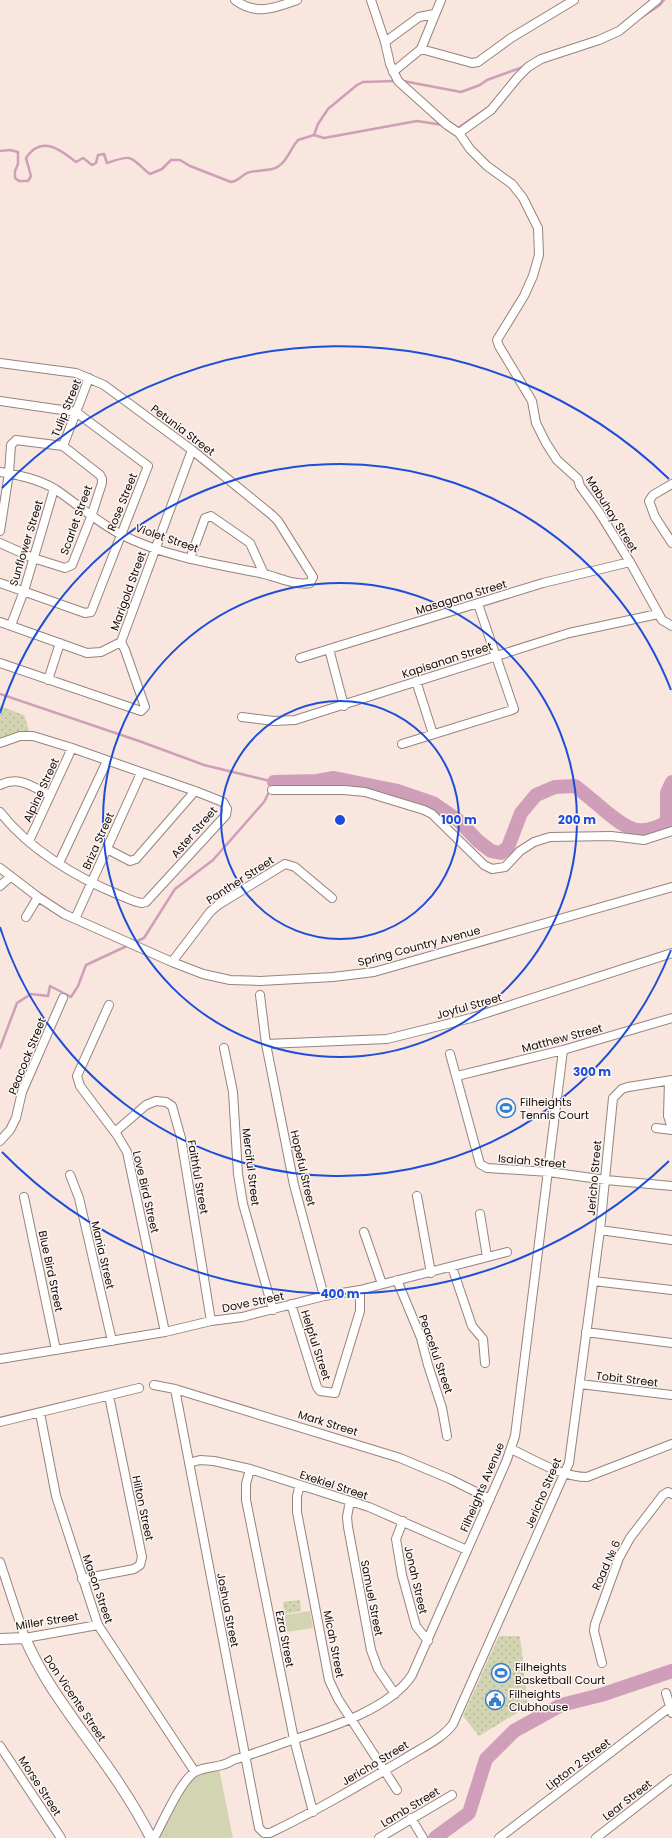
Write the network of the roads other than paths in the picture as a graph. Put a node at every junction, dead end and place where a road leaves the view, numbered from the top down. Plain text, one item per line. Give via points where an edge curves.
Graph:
1 (235, 0) edge
2 (297, 0) edge
3 (371, 0) edge
4 (442, 0) edge
5 (574, 0) edge
6 (657, 0) edge
7 (434, 14) junction
8 (385, 42) junction
9 (421, 50) junction
10 (394, 72) junction
11 (459, 133) junction
12 (0, 363) edge
13 (89, 378) junction
14 (0, 401) edge
15 (76, 412) junction
16 (63, 446) junction
17 (192, 450) junction
18 (0, 472) edge
19 (9, 473) junction
20 (672, 484) edge
21 (54, 489) junction
22 (91, 517) junction
23 (0, 531) edge
24 (122, 534) junction
25 (0, 543) edge
26 (672, 543) edge
27 (156, 548) junction
28 (33, 558) junction
29 (190, 559) junction
30 (630, 562) junction
31 (264, 574) junction
32 (313, 577) joint
33 (0, 583) edge
34 (24, 591) junction
35 (478, 604) junction
36 (658, 614) junction
37 (0, 622) edge
38 (11, 625) junction
39 (669, 625) edge
40 (121, 642) junction
41 (60, 643) junction
42 (329, 649) junction
43 (496, 656) junction
44 (300, 658) dead end
45 (0, 663) edge
46 (48, 680) junction
47 (416, 681) junction
48 (344, 706) junction
49 (242, 716) dead end
50 (433, 734) junction
51 (0, 743) edge
52 (402, 744) dead end
53 (72, 748) junction
54 (107, 761) junction
55 (141, 773) junction
56 (0, 785) edge
57 (272, 790) dead end
58 (195, 791) junction
59 (50, 795) junction
60 (0, 812) edge
61 (672, 831) edge
62 (29, 841) junction
63 (107, 849) junction
64 (59, 863) junction
65 (0, 868) edge
66 (10, 877) junction
67 (92, 883) junction
68 (0, 886) edge
69 (672, 887) edge
70 (38, 898) junction
71 (332, 898) dead end
72 (26, 917) dead end
73 (75, 919) junction
74 (672, 953) edge
75 (172, 962) junction
76 (260, 995) dead end
77 (63, 998) dead end
78 (109, 1005) dead end
79 (672, 1018) edge
80 (266, 1044) junction
81 (224, 1048) dead end
82 (563, 1050) junction
83 (450, 1054) dead end
84 (457, 1076) junction
85 (670, 1081) edge
86 (656, 1128) dead end
87 (672, 1129) edge
88 (115, 1132) junction
89 (0, 1141) edge
90 (549, 1172) junction
91 (70, 1175) dead end
92 (606, 1180) junction
93 (672, 1186) edge
94 (417, 1196) dead end
95 (24, 1197) dead end
96 (480, 1214) dead end
97 (600, 1230) junction
98 (364, 1232) dead end
99 (672, 1240) edge
100 (507, 1252) dead end
101 (487, 1257) junction
102 (452, 1267) junction
103 (430, 1273) junction
104 (397, 1280) junction
105 (593, 1281) junction
106 (382, 1284) junction
107 (360, 1290) junction
108 (672, 1290) edge
109 (324, 1296) junction
110 (291, 1304) junction
111 (273, 1310) junction
112 (210, 1321) junction
113 (165, 1332) junction
114 (586, 1332) junction
115 (112, 1341) junction
116 (672, 1343) edge
117 (0, 1350) edge
118 (56, 1350) junction
119 (1, 1359) edge
120 (485, 1363) dead end
121 (580, 1384) junction
122 (154, 1385) dead end
123 (139, 1388) dead end
124 (175, 1389) junction
125 (672, 1395) edge
126 (109, 1396) junction
127 (40, 1413) junction
128 (0, 1422) edge
129 (447, 1436) dead end
130 (672, 1444) edge
131 (511, 1449) junction
132 (189, 1463) junction
133 (250, 1469) junction
134 (565, 1474) junction
135 (300, 1485) junction
136 (672, 1494) edge
137 (490, 1499) junction
138 (350, 1501) junction
139 (402, 1521) junction
140 (467, 1550) junction
141 (0, 1562) edge
142 (82, 1579) junction
143 (98, 1625) junction
144 (26, 1638) junction
145 (0, 1639) edge
146 (428, 1641) junction
147 (602, 1663) dead end
148 (666, 1693) dead end
149 (395, 1694) junction
150 (671, 1710) edge
151 (351, 1719) junction
152 (294, 1740) junction
153 (0, 1746) edge
154 (245, 1756) junction
155 (385, 1770) junction
156 (195, 1772) junction
157 (672, 1779) edge
158 (397, 1790) dead end
159 (452, 1795) dead end
160 (313, 1812) junction
161 (411, 1818) junction
162 (264, 1833) joint
163 (423, 1837) edge
164 (61, 1838) edge
165 (151, 1838) edge
166 (154, 1838) edge
167 (379, 1838) edge
168 (499, 1838) edge
169 (596, 1838) edge

1 - 2 street via 252,9 270,10
3 - 8 street, Mabuhay Street
4 - 7 street
5 - 9 street via 472,64
6 - 11 street via 619,31 541,59 528,67 491,110
7 - 8 street via 419,17
7 - 9 street
8 - 10 street, Mabuhay Street
9 - 10 street
10 - 11 street, Mabuhay Street via 405,88
11 - 30 street, Mabuhay Street via 487,166 512,184 523,198 538,228 540,242 536,265 524,296 500,333 497,340 499,346 532,401 536,423 546,443 557,460 576,476
12 - 13 street, Petunia Street via 76,373
13 - 15 street, Tulip Street
13 - 17 street, Petunia Street via 104,385
14 - 15 street, Rose Street
15 - 16 street, Tulip Street
15 - 24 street, Rose Street via 148,466
16 - 19 street via 16,440 11,444
16 - 22 street, Scarlet Street via 102,479
17 - 27 street, Marigold Street
17 - 32 street, Petunia Street via 275,518
18 - 19 street, Violet Street
19 - 21 street, Violet Street
19 - 23 street
20 - 26 street via 653,494 649,501 655,517
21 - 22 street, Violet Street
21 - 28 street, Sunflower Street
22 - 24 street, Violet Street
22 - 28 street, Scarlet Street via 69,567
24 - 27 street, Violet Street
24 - 34 street, Rose Street via 88,614
25 - 28 street, Scarlet Street
27 - 29 street, Violet Street
27 - 40 street, Marigold Street
28 - 34 street, Sunflower Street
29 - 31 street, Violet Street
29 - 31 street via 206,518 211,516 250,543
30 - 35 street, Masagana Street via 554,580
30 - 36 street, Mabuhay Street
31 - 32 street, Violet Street via 303,585 310,583
33 - 34 street, Rose Street
34 - 38 street, Sunflower Street
35 - 42 street, Masagana Street
35 - 43 street
36 - 39 street, Mabuhay Street
36 - 43 street, Kapisanan Street via 569,633
37 - 38 street, Marigold Street
38 - 41 street, Marigold Street
40 - 41 street, Marigold Street via 94,654
40 - 46 street via 145,707 141,712
41 - 46 street
42 - 44 street, Masagana Street
42 - 48 street
43 - 47 street, Kapisanan Street
43 - 50 street via 514,706 512,710
45 - 46 street
47 - 48 street, Kapisanan Street
47 - 50 street
48 - 49 street, Kapisanan Street via 295,720 274,721
50 - 52 street
51 - 53 street, Aster Street via 26,735
53 - 54 street, Aster Street
53 - 59 street, Alpine Street
54 - 55 street, Aster Street
54 - 64 street
55 - 58 street, Aster Street
55 - 63 street, Briza Street
56 - 59 street via 9,780 19,780
57 - 61 street via 365,792 424,810 432,814 484,865 492,869 505,866 520,851 534,842 550,837 611,836 644,840
58 - 63 street via 136,859 130,861
58 - 67 street, Aster Street via 223,802 227,809 226,815 146,902 138,902
59 - 62 street, Alpine Street
60 - 62 street, Aster Street
62 - 64 street, Aster Street
63 - 67 street, Briza Street
64 - 67 street, Aster Street
65 - 66 street, Spring Country Avenue
66 - 68 street
66 - 70 street, Spring Country Avenue
67 - 73 street, Briza Street
69 - 75 street, Spring Country Avenue via 374,972 241,982 203,974
70 - 72 street
70 - 73 street, Spring Country Avenue
71 - 75 street, Panther Street via 295,867 285,864 218,905
73 - 75 street, Spring Country Avenue
74 - 80 street, Joyful Street via 471,1018 394,1037
76 - 80 street, Hopeful Street
77 - 89 street, Peacock Street via 22,1092 16,1118
78 - 88 street, Love Bird Street via 77,1076 80,1086
79 - 82 street, Matthew Street
80 - 109 street, Hopeful Street via 294,1185
81 - 111 street, Merciful Street via 233,1092 238,1174 243,1204
82 - 84 street, Matthew Street
82 - 90 street, Filheights Avenue
83 - 84 street, Isaiah Street
84 - 90 street, Isaiah Street via 480,1164 487,1168
85 - 87 street via 668,1116
85 - 92 street, Jericho Street via 628,1088 617,1093 614,1098
86 - 87 street
88 - 112 street, Faithful Street via 146,1104 156,1101 166,1102 172,1106 180,1138
88 - 113 street, Love Bird Street via 127,1152
90 - 92 street, Isaiah Street
90 - 131 street, Filheights Avenue via 518,1423
91 - 115 street, Mania Street via 79,1198
92 - 93 street, Isaiah Street
92 - 97 street, Jericho Street
94 - 103 street
95 - 118 street, Blue Bird Street
96 - 101 street
97 - 99 street
97 - 105 street, Jericho Street
98 - 106 street
100 - 101 street, Dove Street
101 - 102 street, Dove Street
102 - 103 street, Dove Street
102 - 120 street via 472,1326 483,1339
103 - 104 street, Dove Street
104 - 106 street, Dove Street
104 - 129 street, Peaceful Street via 421,1338 442,1408
105 - 108 street
105 - 114 street, Jericho Street
106 - 107 street, Dove Street
107 - 109 street, Dove Street
107 - 110 street, Helpful Street via 360,1311 334,1393 320,1391 317,1387
109 - 110 street, Dove Street
110 - 111 street, Dove Street
111 - 112 street, Dove Street
112 - 113 street, Dove Street
113 - 115 street, Dove Street
114 - 116 street
114 - 121 street, Jericho Street
115 - 118 street, Dove Street
117 - 119 street
118 - 119 street, Dove Street
121 - 125 street, Tobit Street
121 - 134 street, Jericho Street via 572,1449
122 - 124 street, Mark Street
123 - 126 street
124 - 132 street, Joshua Street
124 - 137 street, Mark Street via 400,1458
126 - 127 street
126 - 142 street, Hilton Street via 142,1557 134,1569
127 - 128 street
127 - 142 street, Mason Street via 56,1496
130 - 134 street via 596,1474 577,1477
131 - 134 street
131 - 137 street, Filheights Avenue
132 - 133 street, Exekiel Street via 200,1460 214,1461
132 - 154 street, Joshua Street
133 - 135 street, Exekiel Street
133 - 152 street, Ezra Street via 246,1500
134 - 155 street, Jericho Street via 453,1724 443,1735
135 - 138 street, Exekiel Street
135 - 151 street, Micah Street via 297,1512 329,1680
136 - 147 street, Road № 6 via 668,1492 663,1495 630,1538 616,1565 595,1624 594,1631
137 - 140 street, Filheights Avenue
138 - 139 street, Exekiel Street
138 - 149 street, Samuel Street via 348,1527 371,1650 378,1669
139 - 140 street, Exekiel Street
139 - 146 street, Jonah Street via 396,1539 402,1575 416,1626
140 - 146 street, Filheights Avenue
141 - 144 street, Don Vicente Street
142 - 143 street, Mason Street
143 - 144 street, Miller Street
143 - 156 street, Mason Street
144 - 145 street, Miller Street
144 - 165 street, Don Vicente Street via 39,1670 105,1763
146 - 149 street, Filheights Avenue via 412,1675
148 - 150 street
149 - 151 street, Filheights Avenue
150 - 168 street, Lipton 2 Street
151 - 152 street, Filheights Avenue
151 - 155 street, Micah Street
152 - 154 street, Filheights Avenue
152 - 160 street, Ezra Street
153 - 164 street, Morse Street
154 - 156 street, Filheights Avenue via 228,1764
154 - 162 street, Joshua Street via 259,1828
155 - 158 street, Micah Street
155 - 160 street, Jericho Street
156 - 166 street via 183,1785
157 - 169 street, Lear Street
159 - 161 street, Lamb Street
160 - 162 street, Jericho Street via 270,1833
161 - 163 street
161 - 167 street, Lamb Street

